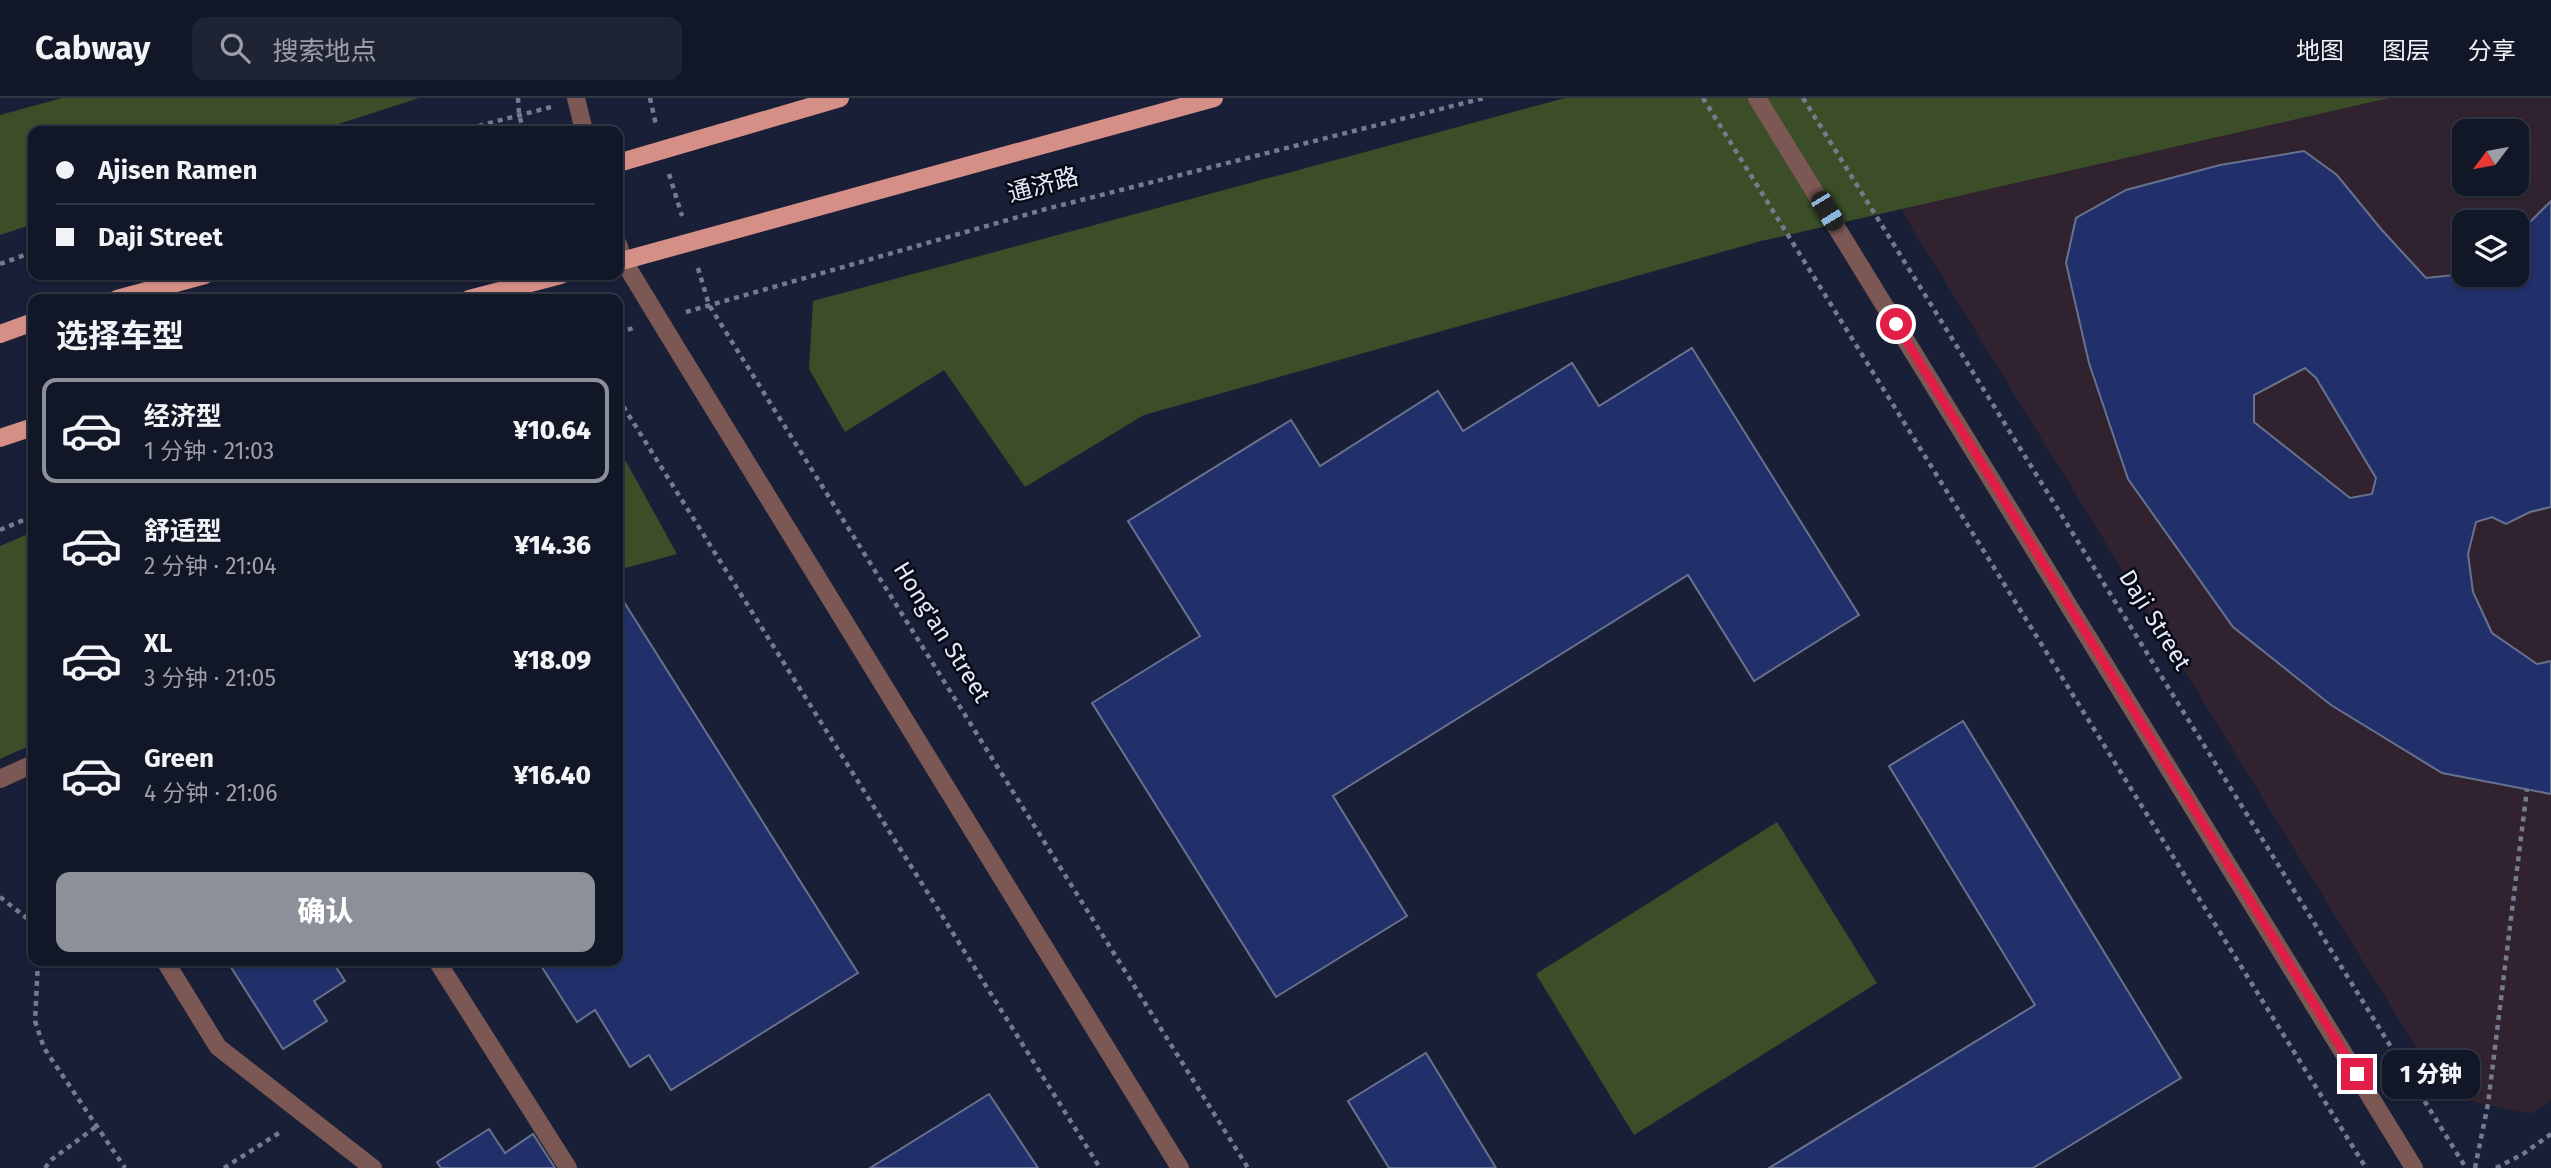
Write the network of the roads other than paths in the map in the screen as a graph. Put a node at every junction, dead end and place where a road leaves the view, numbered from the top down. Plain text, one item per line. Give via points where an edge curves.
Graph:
1 (840, 98) edge
2 (1214, 98) edge
3 (1757, 98) edge
4 (576, 99) edge
5 (583, 126) edge
6 (623, 161) edge
7 (623, 254) edge
8 (623, 260) edge
9 (187, 280) edge
10 (542, 280) edge
11 (135, 294) edge
12 (488, 294) edge
13 (28, 324) edge
14 (0, 334) edge
15 (28, 429) edge
16 (0, 438) edge
17 (28, 766) edge
18 (0, 779) edge
19 (167, 966) edge
20 (440, 966) edge
21 (373, 1168) edge
22 (568, 1168) edge
23 (1180, 1168) edge
24 (2414, 1168) edge

1 - 6 main road
2 - 7 main road, 通济路 via 690,243
3 - 24 street
4 - 5 street
8 - 23 street
9 - 11 main road
10 - 12 main road
13 - 14 main road
15 - 16 main road
17 - 18 street
19 - 21 street via 218,1047
20 - 22 street

